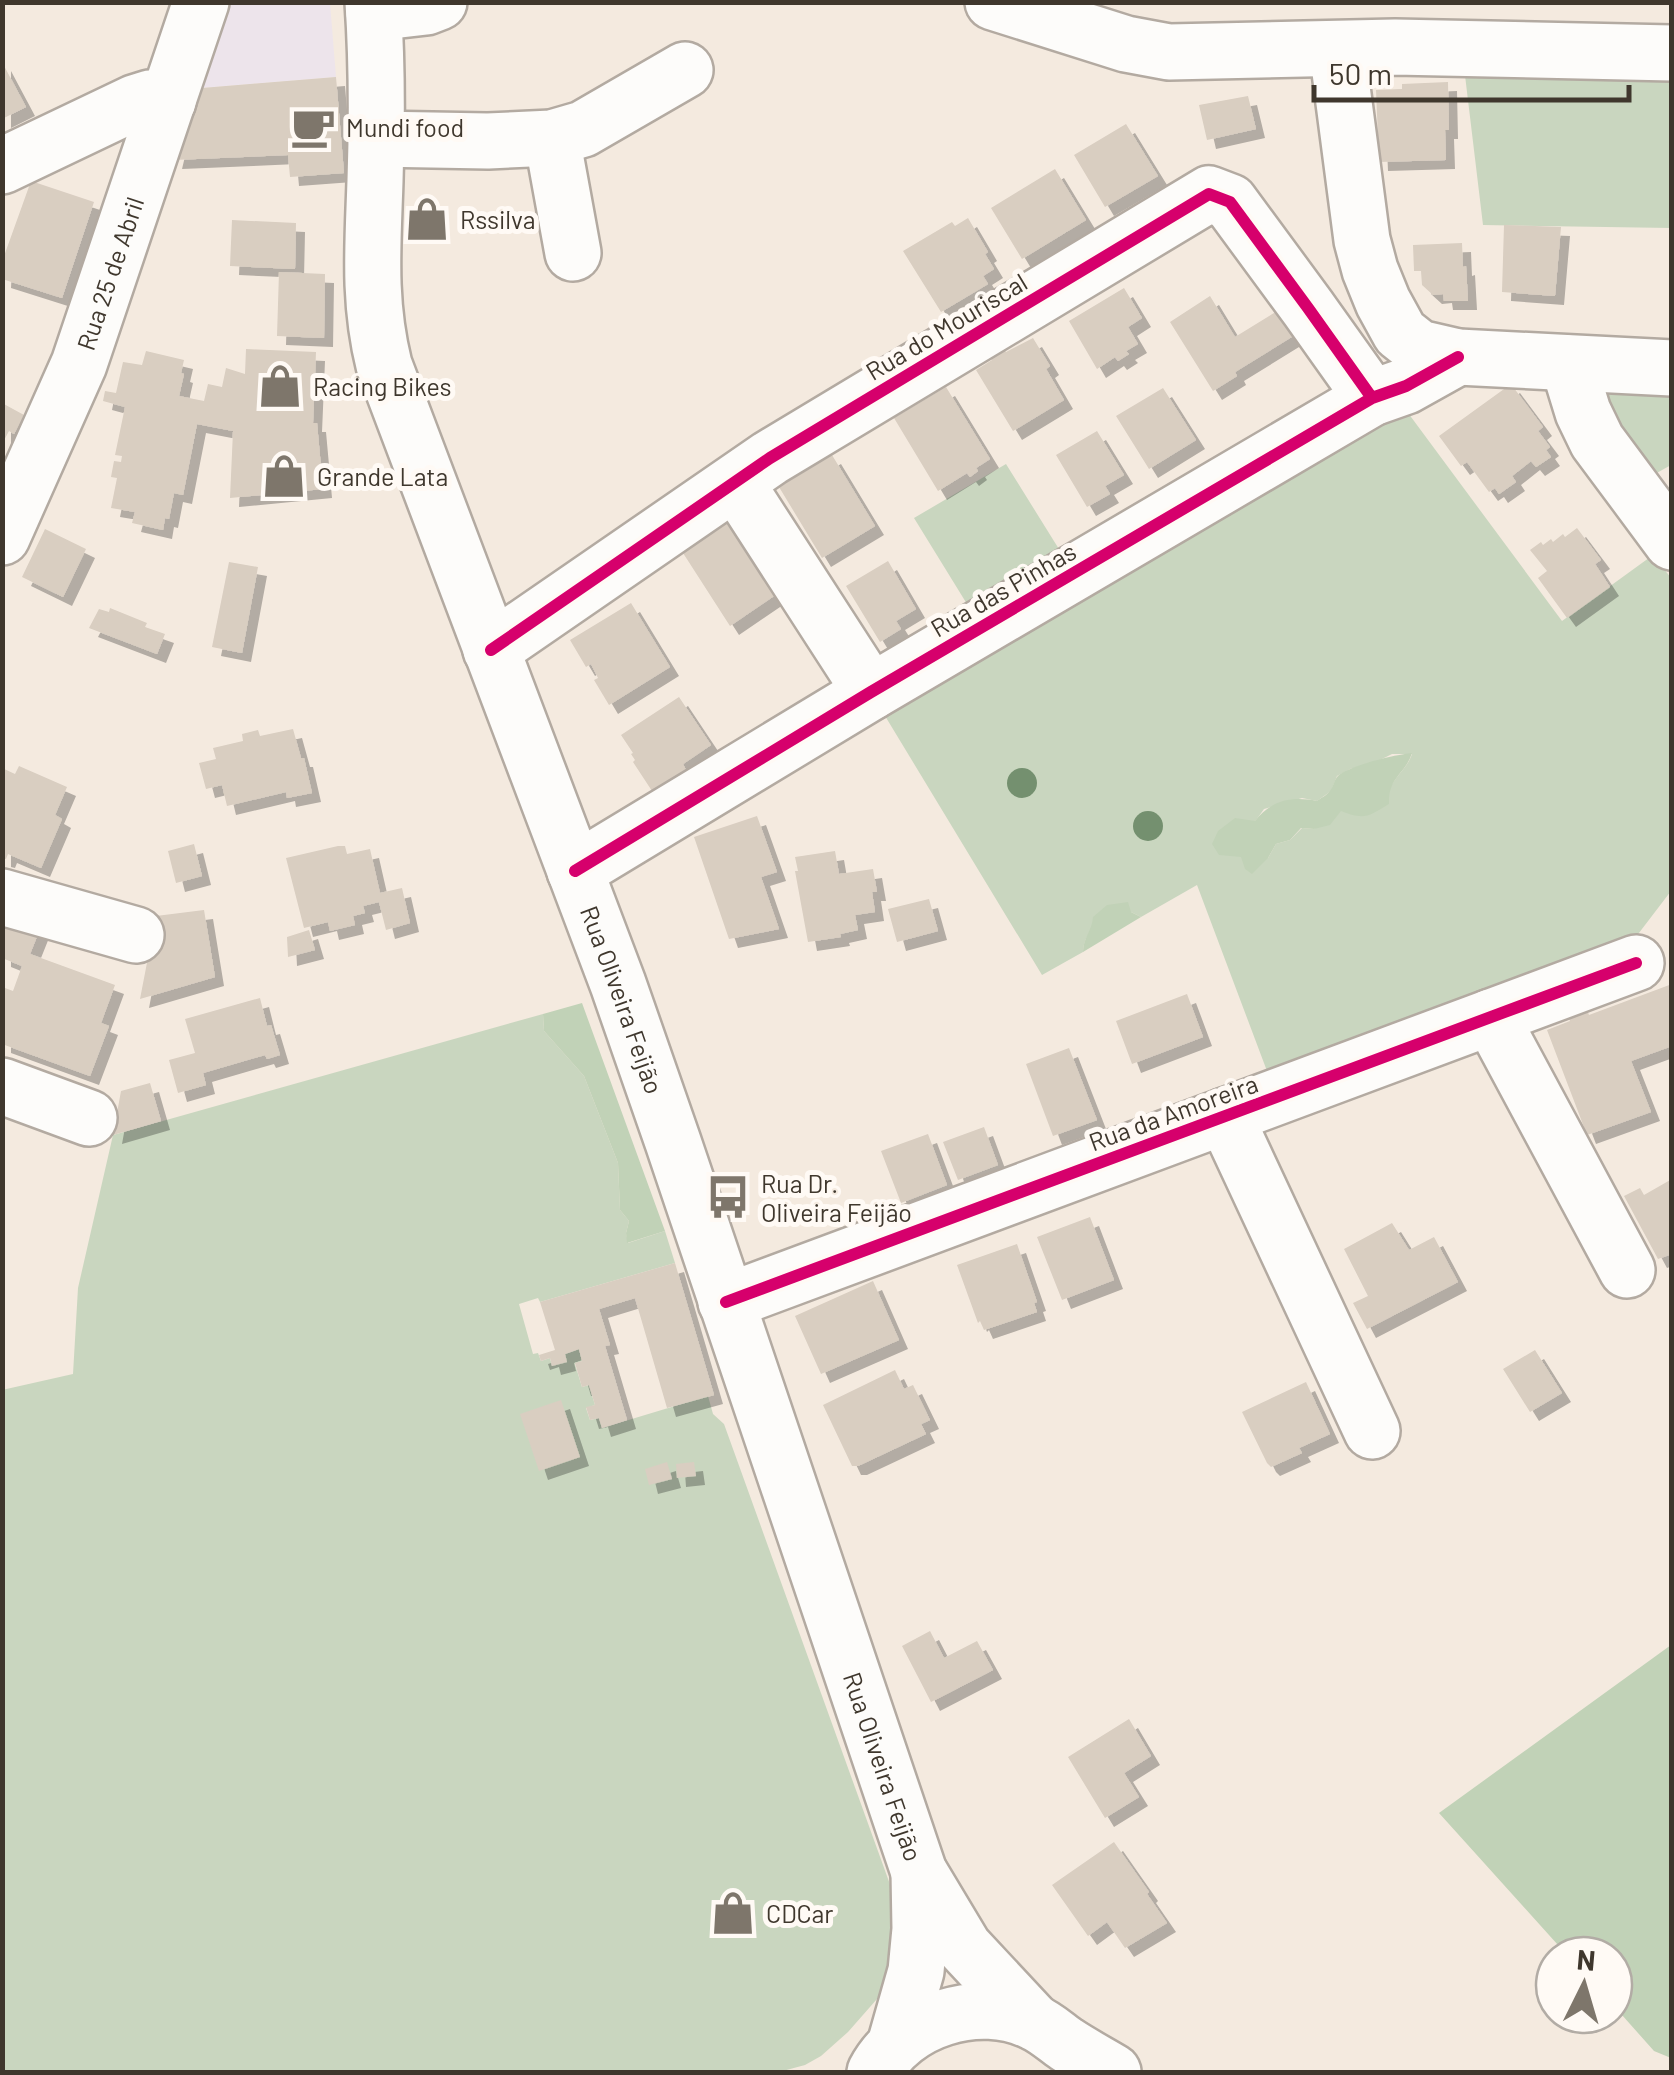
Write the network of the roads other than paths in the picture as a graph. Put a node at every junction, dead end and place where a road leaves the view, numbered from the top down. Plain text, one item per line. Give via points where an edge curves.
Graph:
1 (201, 2) edge
2 (438, 2) edge
3 (993, 2) edge
4 (374, 8) edge
5 (1337, 49) junction
6 (1672, 54) edge
7 (685, 70) dead end
8 (168, 101) junction
9 (376, 138) junction
10 (552, 138) junction
11 (2, 166) edge
12 (573, 253) dead end
13 (1458, 357) junction
14 (1568, 364) junction
15 (1672, 368) edge
16 (1372, 398) junction
17 (736, 483) junction
18 (2, 537) edge
19 (1672, 542) edge
20 (491, 650) junction
21 (871, 692) junction
22 (575, 871) junction
23 (2, 897) edge
24 (136, 935) dead end
25 (1636, 964) dead end
26 (1491, 1018) junction
27 (2, 1086) edge
28 (1225, 1116) junction
29 (89, 1118) dead end
30 (1626, 1270) dead end
31 (726, 1302) junction
32 (1372, 1432) dead end
33 (919, 1872) junction
34 (1077, 2054) edge
35 (879, 2064) edge

1 - 8 street, Rua 25 de Abril
2 - 4 street
3 - 5 street via 1169,52
4 - 9 street, Rua Oliveira Feijão
5 - 6 street
5 - 13 street via 1370,270 1400,332 1419,348
7 - 10 street via 584,129
8 - 11 street via 134,103
8 - 18 street, Rua 25 de Abril via 79,364
9 - 10 street
9 - 20 street, Rua Oliveira Feijão via 377,336
10 - 12 street
13 - 14 street
13 - 16 street, Rua das Pinhas
14 - 15 street
14 - 19 street via 1597,441
16 - 17 street, Rua do Mouriscal via 1230,202 1210,194
16 - 21 street, Rua das Pinhas
17 - 20 street, Rua do Mouriscal
17 - 21 street
20 - 22 street, Rua Oliveira Feijão
21 - 22 street, Rua das Pinhas
22 - 31 street, Rua Oliveira Feijão
23 - 24 street
25 - 26 street, Rua da Amoreira
26 - 28 street, Rua da Amoreira
26 - 30 street
27 - 29 street
28 - 31 street, Rua da Amoreira
28 - 32 street
31 - 33 street, Rua Oliveira Feijão
33 - 34 street, Rua Oliveira Feijão via 964,1947
33 - 35 street, Rua Oliveira Feijão via 916,1971
34 - 35 street via 997,2012 960,2012 925,2024

